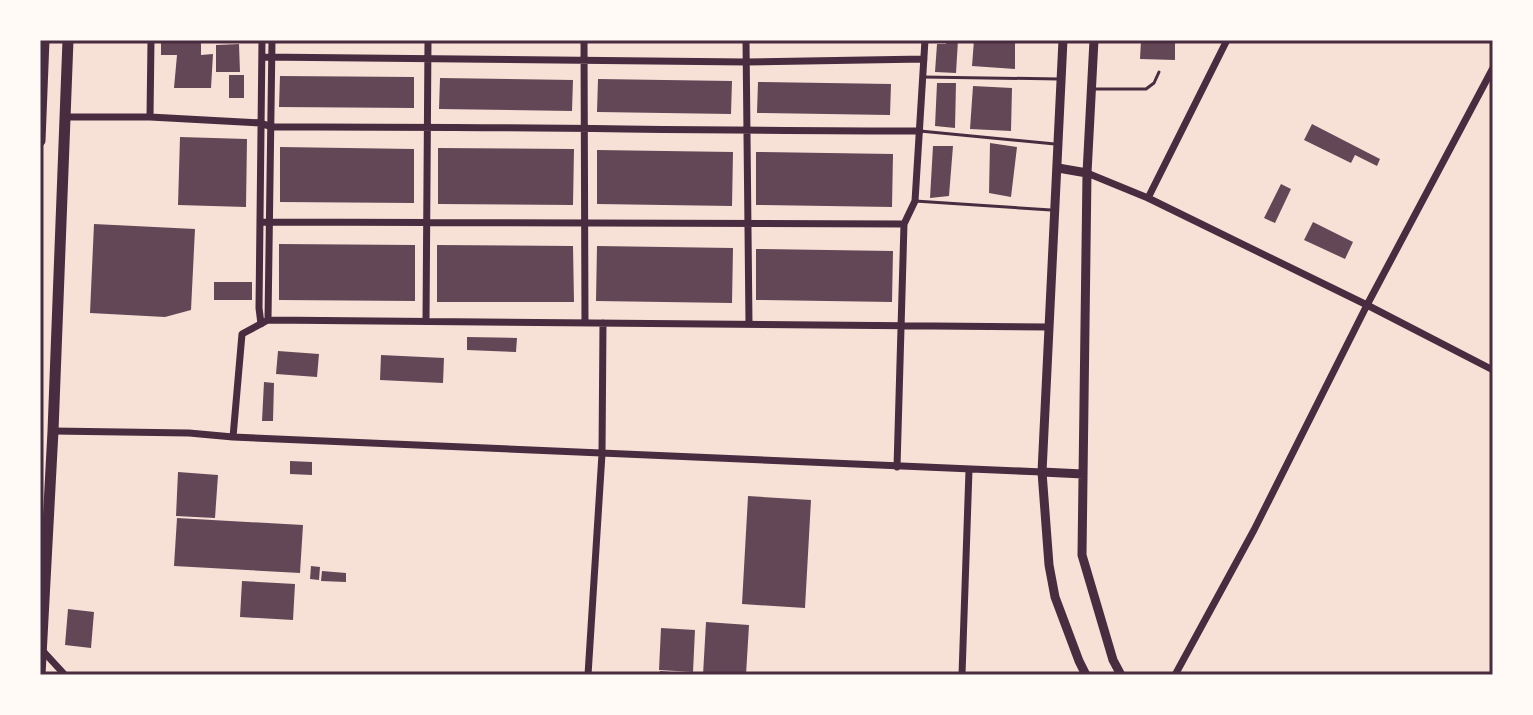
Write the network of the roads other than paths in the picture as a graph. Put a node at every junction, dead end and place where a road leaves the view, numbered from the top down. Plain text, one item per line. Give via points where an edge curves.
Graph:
1 (44, 40) edge
2 (68, 40) edge
3 (151, 40) edge
4 (262, 40) edge
5 (272, 40) edge
6 (428, 40) edge
7 (584, 40) edge
8 (746, 40) edge
9 (925, 40) edge
10 (1063, 40) edge
11 (1094, 40) edge
12 (1227, 40) edge
13 (262, 57) junction
14 (428, 58) junction
15 (272, 59) junction
16 (924, 59) junction
17 (584, 60) junction
18 (746, 62) junction
19 (1493, 68) edge
20 (1159, 72) dead end
21 (923, 77) junction
22 (1061, 79) junction
23 (1091, 89) junction
24 (65, 117) junction
25 (150, 117) junction
26 (261, 123) junction
27 (427, 126) junction
28 (271, 127) junction
29 (585, 129) junction
30 (747, 131) junction
31 (920, 131) junction
32 (40, 141) edge
33 (1059, 145) junction
34 (1058, 168) junction
35 (1087, 173) junction
36 (1148, 198) junction
37 (915, 201) junction
38 (1055, 210) junction
39 (260, 222) junction
40 (270, 222) junction
41 (427, 222) junction
42 (585, 223) junction
43 (748, 223) junction
44 (904, 224) junction
45 (1367, 305) junction
46 (426, 321) junction
47 (265, 322) junction
48 (585, 323) junction
49 (603, 323) junction
50 (749, 324) junction
51 (901, 327) junction
52 (1049, 327) junction
53 (1493, 370) edge
54 (53, 431) junction
55 (233, 437) junction
56 (602, 454) junction
57 (897, 467) junction
58 (969, 470) junction
59 (1042, 472) junction
60 (1083, 474) junction
61 (42, 649) edge
62 (40, 675) edge
63 (65, 675) edge
64 (588, 675) edge
65 (962, 675) edge
66 (1086, 675) edge
67 (1121, 675) edge
68 (1175, 675) edge

1 - 32 highway
2 - 24 highway
3 - 25 street
4 - 13 street
5 - 15 street
6 - 14 street
7 - 17 street
8 - 18 street
9 - 16 street
10 - 22 street
11 - 23 street
12 - 36 street
13 - 15 street
13 - 26 street
14 - 15 street
14 - 17 street
14 - 27 street
15 - 28 street
16 - 18 street
16 - 21 street
17 - 18 street
17 - 29 street
18 - 30 street
19 - 45 street
20 - 23 lane via 1146,89
21 - 22 lane
21 - 31 street
22 - 33 street
23 - 35 street
24 - 25 street
24 - 54 highway
25 - 26 street
26 - 28 street
26 - 39 street
27 - 28 street
27 - 29 street
27 - 41 street
28 - 40 street
29 - 30 street
29 - 42 street
30 - 31 street
30 - 43 street
31 - 33 lane
31 - 37 street
33 - 34 street
34 - 35 street
34 - 38 street
35 - 36 street
35 - 60 street
36 - 45 street
37 - 38 lane
37 - 44 street
38 - 52 street
39 - 40 street
39 - 47 street via 259,308
40 - 41 street
40 - 47 street
41 - 42 street
41 - 46 street
42 - 43 street
42 - 48 street
43 - 44 street
43 - 50 street
44 - 51 street
45 - 53 street
45 - 68 street
46 - 47 street
46 - 48 street
47 - 55 street via 242,334
48 - 49 street
49 - 50 street
49 - 56 street
50 - 51 street
51 - 52 street
51 - 57 street
52 - 59 street
54 - 55 street
54 - 61 highway
55 - 56 street
56 - 57 street
56 - 64 street
57 - 58 street
58 - 59 street
58 - 65 street
59 - 60 street
59 - 66 street via 1055,597
60 - 67 street via 1082,555
61 - 62 highway
61 - 63 street

